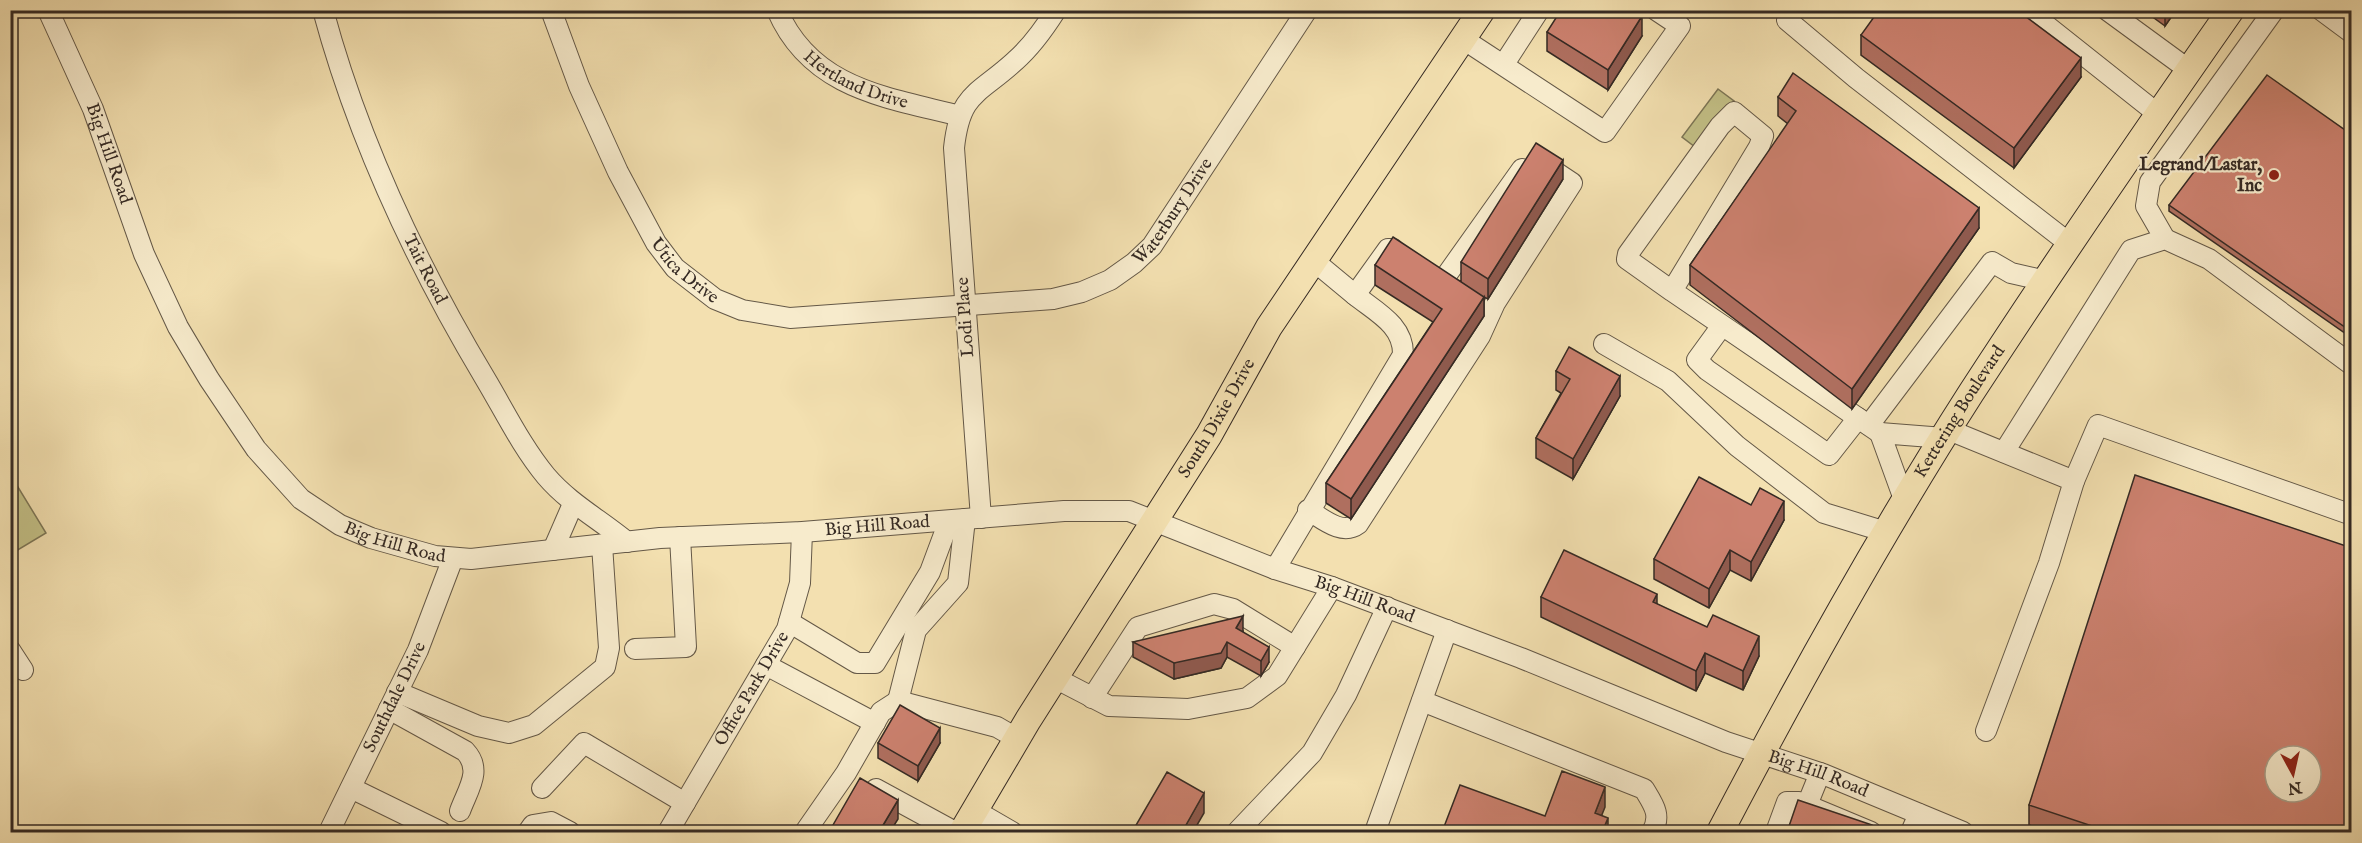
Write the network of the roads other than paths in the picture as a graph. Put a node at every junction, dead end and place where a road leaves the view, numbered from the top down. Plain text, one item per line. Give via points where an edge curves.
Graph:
1 (48, 10) edge
2 (323, 10) edge
3 (551, 10) edge
4 (777, 10) edge
5 (1056, 10) edge
6 (1307, 10) edge
7 (1482, 10) edge
8 (1539, 10) edge
9 (1656, 10) edge
10 (1793, 10) edge
11 (2027, 10) edge
12 (2108, 10) edge
13 (2231, 10) edge
14 (2274, 10) edge
15 (2321, 10) edge
16 (2352, 33) edge
17 (1463, 39) junction
18 (1504, 64) junction
19 (2189, 70) junction
20 (2158, 114) junction
21 (960, 116) junction
22 (2165, 239) junction
23 (2070, 244) junction
24 (1314, 261) junction
25 (1446, 276) junction
26 (2046, 281) junction
27 (1672, 291) junction
28 (1355, 295) junction
29 (965, 305) junction
30 (1492, 310) junction
31 (1722, 327) junction
32 (1604, 344) dead end
33 (2352, 365) edge
34 (1869, 425) junction
35 (1947, 434) junction
36 (2004, 452) junction
37 (2074, 481) junction
38 (1905, 501) junction
39 (573, 504) junction
40 (2349, 508) edge
41 (1308, 510) junction
42 (965, 519) junction
43 (1153, 521) junction
44 (802, 532) junction
45 (1886, 532) junction
46 (680, 537) junction
47 (627, 542) junction
48 (602, 545) junction
49 (553, 550) junction
50 (453, 558) junction
51 (1275, 569) junction
52 (1332, 587) junction
53 (1387, 607) junction
54 (789, 622) junction
55 (1447, 630) junction
56 (1295, 647) junction
57 (635, 649) dead end
58 (10, 650) edge
59 (766, 665) junction
60 (23, 670) dead end
61 (1055, 678) junction
62 (1092, 698) junction
63 (393, 701) junction
64 (898, 701) junction
65 (1422, 701) junction
66 (875, 723) junction
67 (1986, 731) dead end
68 (1016, 738) junction
69 (1760, 754) junction
70 (846, 773) junction
71 (1820, 773) junction
72 (351, 788) junction
73 (542, 788) dead end
74 (686, 803) junction
75 (1807, 805) junction
76 (974, 810) junction
77 (460, 811) dead end
78 (1919, 814) junction
79 (329, 832) edge
80 (441, 832) edge
81 (528, 832) edge
82 (570, 832) edge
83 (668, 832) edge
84 (805, 832) edge
85 (955, 832) edge
86 (962, 832) edge
87 (1012, 832) edge
88 (1237, 832) edge
89 (1375, 832) edge
90 (1652, 832) edge
91 (1720, 832) edge
92 (1776, 832) edge
93 (1871, 832) edge
94 (1911, 832) edge
95 (1963, 832) edge

1 - 50 street, Big Hill Road via 93,109 144,254 209,379 256,450 301,500 320,513 371,538
2 - 39 street, Tait Road via 364,132 408,237 460,337 530,455
3 - 29 street, Utica Drive via 579,86 618,172 656,243 692,283 715,299 742,310 790,318
4 - 21 street, Hertland Drive via 806,56 846,84
5 - 21 street via 1017,60 978,89
6 - 29 street, Waterbury Drive via 1167,226 1134,263 1110,280 1082,292 1053,299
7 - 17 main road, South Dixie Drive
8 - 18 street
9 - 18 street via 1680,26 1605,132
10 - 23 street via 1787,20
11 - 20 street
12 - 19 street
13 - 19 main road, Kettering Boulevard
14 - 22 street via 2150,182 2146,206
15 - 16 street
17 - 18 street
17 - 24 main road, South Dixie Drive
19 - 20 main road, Kettering Boulevard
20 - 23 main road, Kettering Boulevard
21 - 29 street, Lodi Place via 954,148
22 - 33 street via 2209,259
22 - 36 street via 2131,250
23 - 26 main road, Kettering Boulevard
24 - 28 street
24 - 43 main road, South Dixie Drive via 1269,327 1209,435
25 - 28 street via 1404,250 1388,249
25 - 30 street
25 - 30 street via 1531,156 1572,183
26 - 34 street via 2011,273 1992,262
26 - 35 main road, Kettering Boulevard
27 - 27 street via 1763,136 1734,112 1628,254 1627,260 1635,267
27 - 31 street
28 - 41 street via 1394,326 1401,336 1403,355
29 - 42 street, Lodi Place
30 - 41 street via 1480,336 1358,524 1344,529
31 - 34 street
31 - 34 street via 1697,360 1829,454
32 - 45 street via 1668,381 1737,446 1824,513
34 - 35 street
34 - 38 street
35 - 36 street
35 - 38 main road, Kettering Boulevard
36 - 37 street
37 - 40 street via 2098,425
37 - 67 street via 2049,563
38 - 45 main road, Kettering Boulevard
39 - 47 street, Tait Road
39 - 49 street
41 - 51 street
42 - 43 street, Big Hill Road via 1064,511 1129,511
42 - 44 street, Big Hill Road
42 - 54 street via 875,663 858,663
42 - 64 street via 958,583 916,630
43 - 51 street, Big Hill Road
43 - 61 main road, South Dixie Drive
44 - 46 street, Big Hill Road
44 - 54 street, Office Park Drive via 800,583
45 - 69 main road, Kettering Boulevard
46 - 47 street, Big Hill Road
46 - 57 street via 686,647
47 - 48 street, Big Hill Road
48 - 49 street, Big Hill Road
48 - 63 street via 609,648 605,667 534,725 508,733
49 - 50 street, Big Hill Road
50 - 63 street, Southdale Drive via 418,650
51 - 52 street, Big Hill Road
52 - 53 street, Big Hill Road
52 - 56 street
53 - 55 street, Big Hill Road
53 - 88 street via 1346,695 1312,753
54 - 59 street, Office Park Drive
55 - 65 street
55 - 69 street, Big Hill Road
56 - 62 street via 1277,676 1247,698 1188,709 1109,706
56 - 62 street via 1233,609 1214,604 1138,627
58 - 60 street
59 - 66 street
59 - 74 street, Office Park Drive
61 - 62 street
61 - 68 main road, South Dixie Drive
63 - 72 street, Southdale Drive
63 - 77 street via 473,759 476,768
64 - 66 street via 881,712
64 - 68 street via 997,727
65 - 89 street
65 - 90 street via 1644,789 1657,810 1658,823
66 - 70 street
68 - 76 main road, South Dixie Drive
69 - 71 street, Big Hill Road
69 - 91 main road, Kettering Boulevard
70 - 84 street
70 - 85 street
71 - 75 street
71 - 78 street, Big Hill Road
72 - 79 street, Southdale Drive
72 - 80 street
73 - 74 street via 584,743
74 - 83 street, Office Park Drive
75 - 92 street via 1787,802
75 - 93 street
76 - 86 main road, South Dixie Drive
76 - 87 street
78 - 94 street
78 - 95 street, Big Hill Road
81 - 82 street via 533,825 551,822

